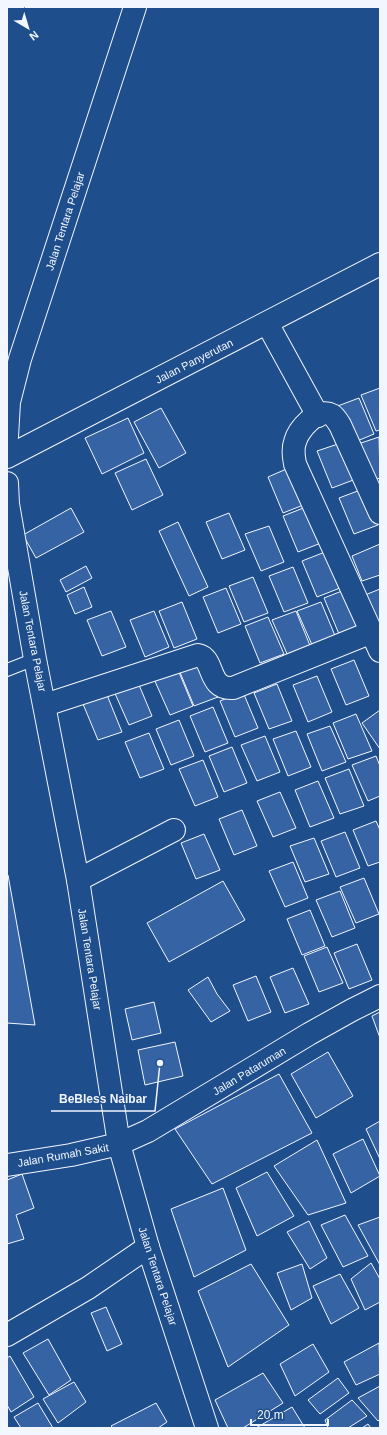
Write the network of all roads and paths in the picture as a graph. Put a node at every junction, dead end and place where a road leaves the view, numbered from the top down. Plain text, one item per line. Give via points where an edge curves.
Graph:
1 (135, 7) edge
2 (380, 264) edge
3 (267, 323) junction
4 (8, 402) edge
5 (318, 416) junction
6 (7, 437) edge
7 (7, 457) edge
8 (7, 483) edge
9 (7, 505) edge
10 (380, 513) edge
11 (376, 641) edge
12 (35, 659) junction
13 (7, 670) edge
14 (45, 704) junction
15 (174, 830) dead end
16 (78, 880) junction
17 (380, 996) edge
18 (119, 1144) junction
19 (7, 1165) edge
20 (148, 1247) junction
21 (7, 1335) edge
22 (207, 1428) edge

1 - 4 main road, Jalan Tentara Pelajar
2 - 3 main road, Jalan Panyerutan
3 - 5 main road
3 - 7 main road, Jalan Panyerutan
4 - 6 main road, Jalan Tentara Pelajar
5 - 10 main road via 330,414 340,425
5 - 11 main road via 302,429 295,440 295,464
8 - 9 main road, Jalan Tentara Pelajar
9 - 12 main road, Jalan Tentara Pelajar
11 - 14 main road via 233,688 224,688 217,682 206,660 202,655 198,655
12 - 13 lane
12 - 14 main road, Jalan Tentara Pelajar
14 - 16 main road, Jalan Tentara Pelajar
15 - 16 main road
16 - 18 main road, Jalan Tentara Pelajar
17 - 18 main road, Jalan Pataruman via 309,1034 148,1130
18 - 19 main road, Jalan Rumah Sakit
18 - 20 main road, Jalan Tentara Pelajar
20 - 21 main road via 88,1288
20 - 22 main road, Jalan Tentara Pelajar

